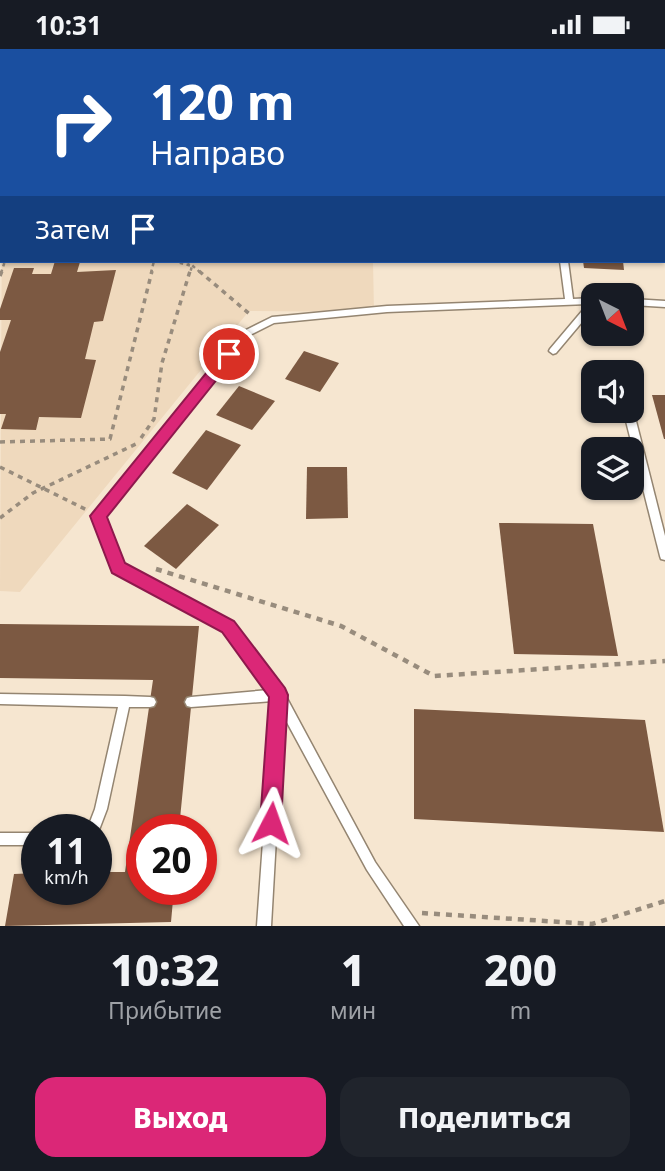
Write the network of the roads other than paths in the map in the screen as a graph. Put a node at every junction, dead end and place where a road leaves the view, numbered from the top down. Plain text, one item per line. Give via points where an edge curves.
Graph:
1 (564, 263) edge
2 (569, 301) junction
3 (581, 302) edge
4 (644, 303) edge
5 (665, 304) edge
6 (581, 317) edge
7 (553, 351) dead end
8 (632, 423) edge
9 (665, 556) edge
10 (279, 695) junction
11 (0, 699) edge
12 (125, 701) junction
13 (150, 702) dead end
14 (191, 702) dead end
15 (99, 814) edge
16 (0, 839) edge
17 (21, 839) edge
18 (264, 926) edge
19 (412, 926) edge

1 - 2 lane
2 - 3 lane
2 - 10 lane via 387,309 272,320 245,334 99,516 118,568 228,626
4 - 5 lane
6 - 7 lane
8 - 9 lane
10 - 14 lane
10 - 18 lane
10 - 19 lane via 371,866
11 - 12 lane
12 - 13 lane
12 - 15 lane
16 - 17 lane

